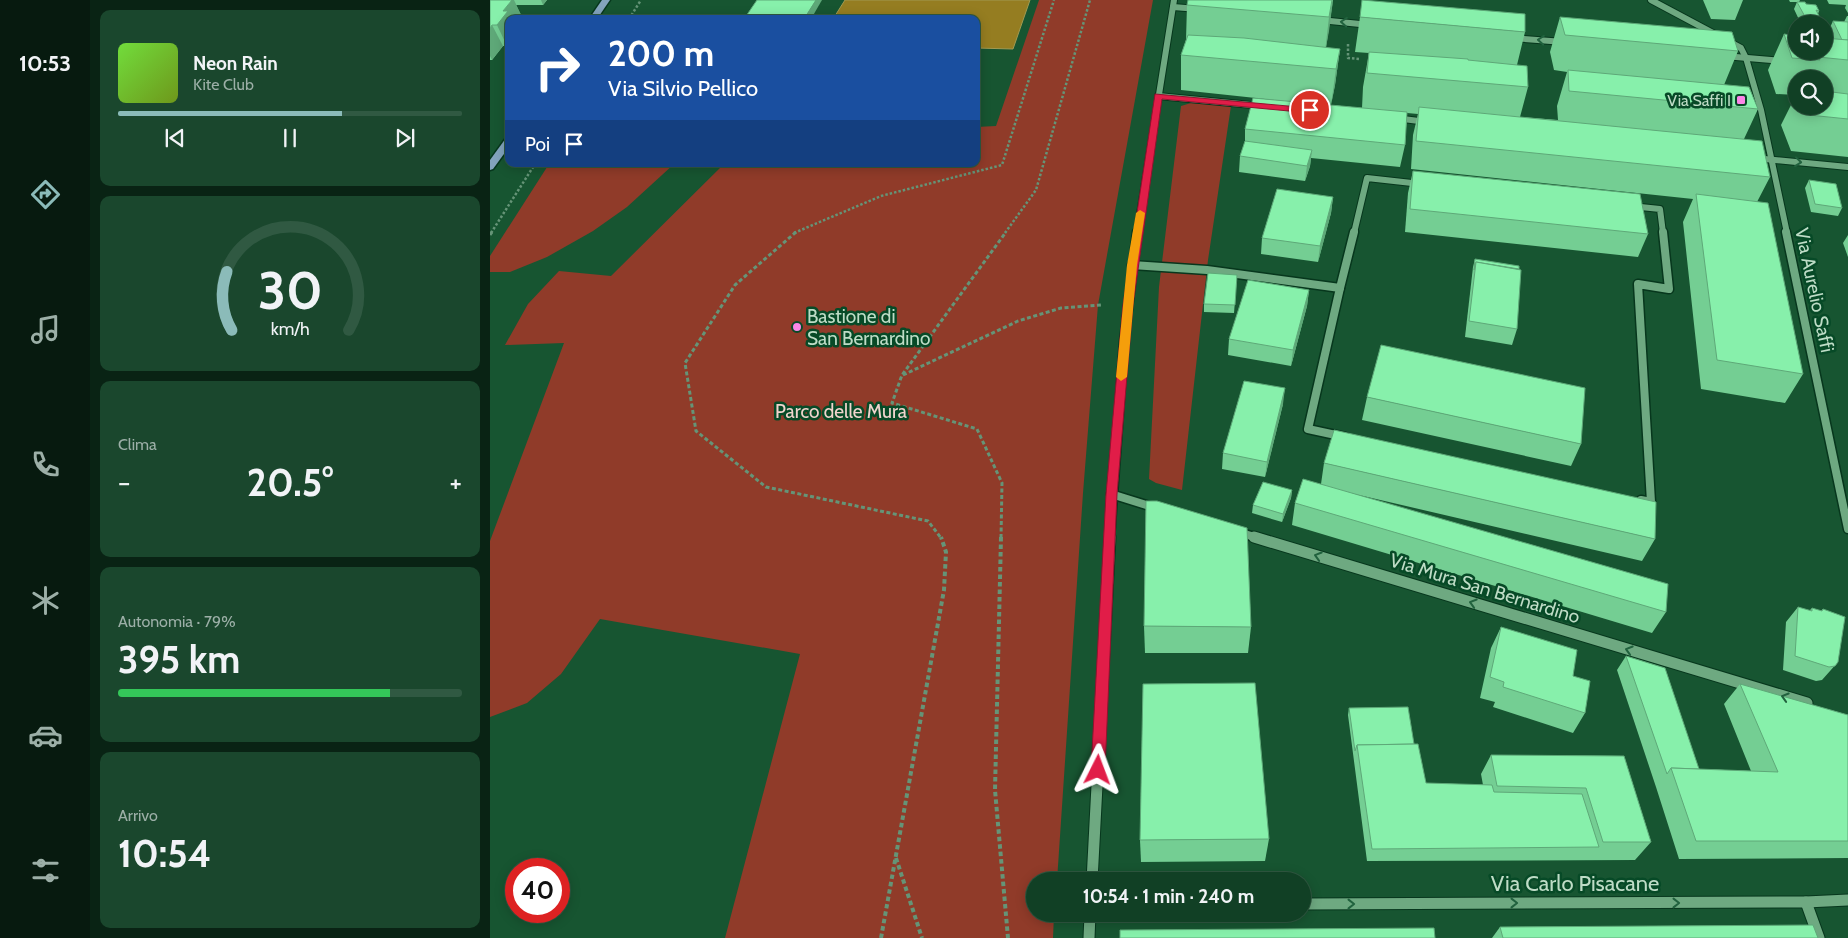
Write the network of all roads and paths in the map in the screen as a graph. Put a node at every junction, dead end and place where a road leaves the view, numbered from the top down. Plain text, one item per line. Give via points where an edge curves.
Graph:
1 (606, 0) edge
2 (641, 0) edge
3 (1054, 0) edge
4 (1090, 0) edge
5 (1651, 0) edge
6 (1174, 4) edge
7 (1208, 10) dead end
8 (596, 15) edge
9 (632, 15) edge
10 (1315, 20) edge
11 (1373, 25) edge
12 (1505, 37) edge
13 (1348, 42) dead end
14 (1571, 43) edge
15 (1716, 56) edge
16 (1746, 58) junction
17 (1359, 59) dead end
18 (1787, 62) edge
19 (1158, 96) junction
20 (1269, 106) edge
21 (1383, 117) edge
22 (1434, 124) edge
23 (505, 146) edge
24 (1743, 157) edge
25 (1771, 160) junction
26 (490, 167) edge
27 (533, 167) edge
28 (1848, 167) edge
29 (1426, 184) edge
30 (1621, 205) edge
31 (490, 235) edge
32 (1132, 265) junction
33 (1340, 288) junction
34 (1102, 305) dead end
35 (902, 375) junction
36 (1356, 439) edge
37 (1111, 494) junction
38 (1632, 498) edge
39 (1164, 510) edge
40 (1848, 529) edge
41 (1231, 530) edge
42 (1820, 707) edge
43 (896, 858) junction
44 (1092, 872) edge
45 (1848, 900) edge
46 (1806, 902) junction
47 (1311, 904) edge
48 (1090, 922) edge
49 (881, 938) edge
50 (922, 938) edge
51 (1008, 938) edge
52 (1090, 938) edge
53 (1819, 938) edge

1 - 8 main road
2 - 9 path
3 - 43 path via 1002,165 881,196 795,232 735,285 684,363 696,431 766,488 928,521 940,531 946,548 944,590
4 - 35 path via 1036,190
5 - 16 street via 1741,48
6 - 7 street
6 - 19 street
11 -> 10 street
14 -> 12 street
13 - 17 path via 1348,58
15 - 16 street
16 - 18 street
16 - 25 street, Via Aurelio Saffi
19 - 20 street
19 - 32 street
21 - 22 street
23 - 26 main road
24 - 25 street
25 -> 28 street
25 - 40 street, Via Aurelio Saffi
27 - 31 path
29 - 33 street via 1367,178
30 - 38 street via 1660,209 1669,289 1638,284 1651,502
32 - 33 street via 1207,270
32 - 37 street
33 - 36 street via 1308,429
34 - 35 path via 1060,308 1018,322
35 - 51 path via 892,404 976,429 1002,483 995,790
37 - 39 street
37 - 44 street
42 -> 41 street, Via Mura San Bernardino
43 - 49 path
43 - 50 path
45 - 46 street, Via Carlo Pisacane
47 -> 46 street, Via Carlo Pisacane
46 - 53 street
48 - 52 street

